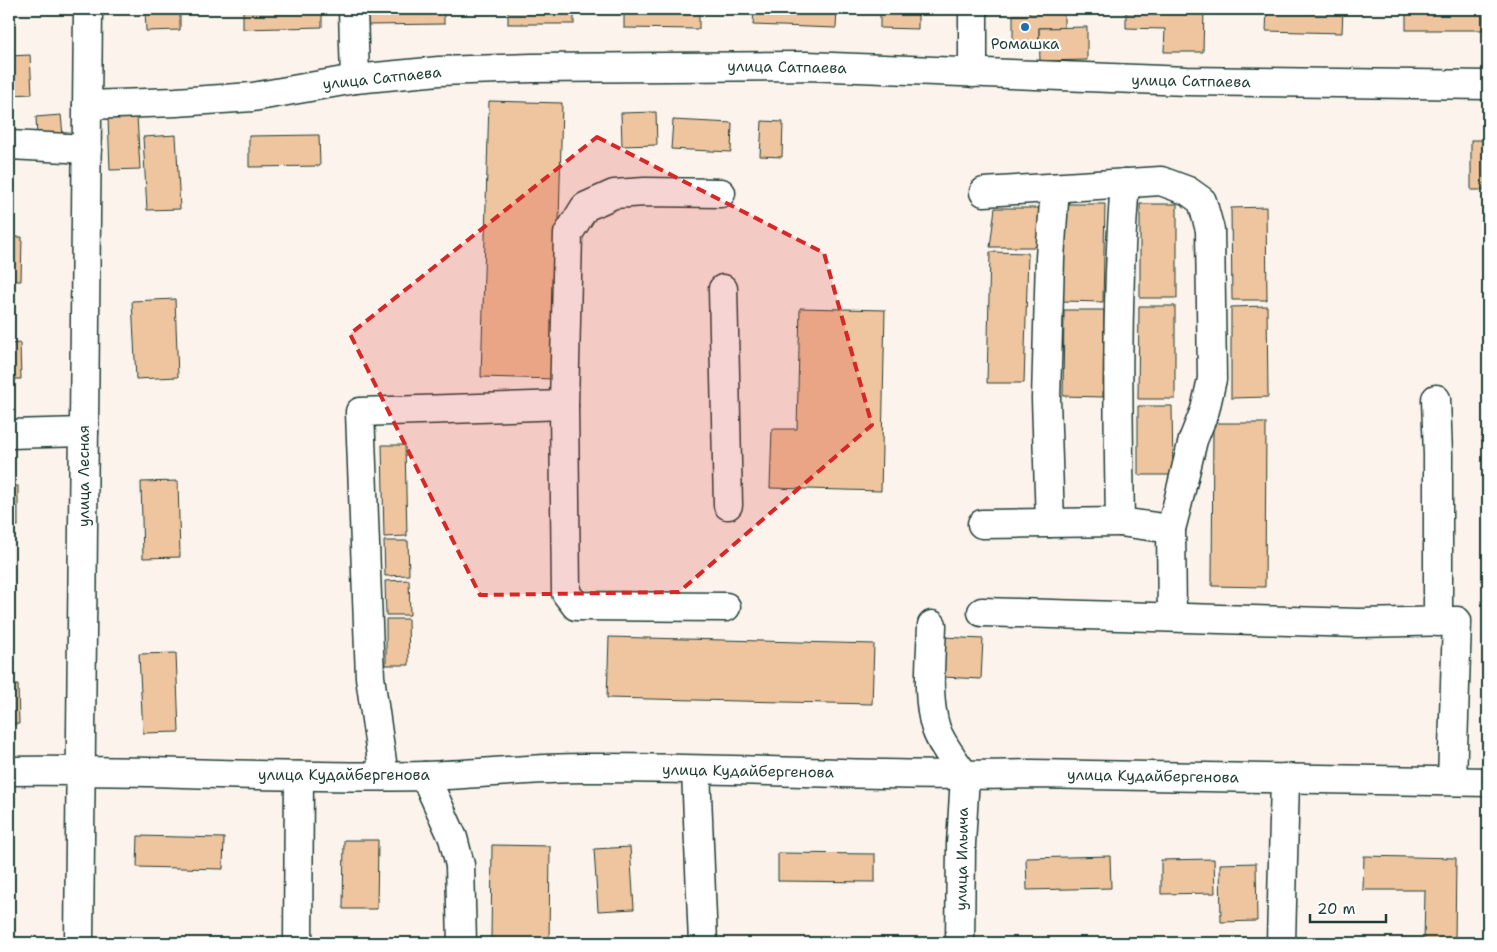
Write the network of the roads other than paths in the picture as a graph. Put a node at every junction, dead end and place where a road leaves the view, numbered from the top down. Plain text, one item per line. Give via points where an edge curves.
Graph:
1 (88, 9) edge
2 (353, 9) edge
3 (973, 9) edge
4 (973, 73) junction
5 (355, 78) junction
6 (1488, 85) edge
7 (87, 105) junction
8 (9, 144) edge
9 (87, 149) junction
10 (1125, 183) junction
11 (1055, 188) junction
12 (984, 192) dead end
13 (721, 193) dead end
14 (723, 288) dead end
15 (1436, 399) dead end
16 (564, 404) junction
17 (84, 432) junction
18 (9, 434) edge
19 (728, 505) dead end
20 (1120, 522) junction
21 (1050, 523) junction
22 (982, 524) dead end
23 (1170, 529) junction
24 (726, 607) dead end
25 (982, 612) dead end
26 (1172, 616) junction
27 (1438, 622) junction
28 (932, 625) dead end
29 (82, 770) junction
30 (696, 770) junction
31 (9, 771) edge
32 (299, 776) junction
33 (384, 776) junction
34 (425, 776) junction
35 (965, 776) junction
36 (1285, 778) junction
37 (1452, 781) junction
38 (1488, 782) edge
39 (79, 943) edge
40 (298, 943) edge
41 (462, 943) edge
42 (703, 943) edge
43 (960, 943) edge
44 (1281, 943) edge

1 - 7 street, улица Лесная
2 - 5 street
3 - 4 street
4 - 5 street, улица Сатпаева via 807,66 532,68
4 - 6 street, улица Сатпаева via 1187,82
5 - 7 street, улица Сатпаева via 253,97
7 - 9 street, улица Лесная
8 - 9 street
9 - 17 street, улица Лесная
10 - 11 street
10 - 20 street via 1118,367
10 - 23 street via 1161,181 1188,191 1202,201 1210,230 1212,379
11 - 12 street
11 - 21 street via 1046,399
13 - 16 street via 614,194 586,207 568,234
14 - 19 street
15 - 27 street
16 - 24 street via 566,592 576,606
16 - 33 street via 360,412 370,677
17 - 18 street
17 - 29 street, улица Лесная
20 - 21 street
20 - 23 street
21 - 22 street
23 - 26 street
25 - 26 street
26 - 27 street
27 - 37 street via 1456,621
28 - 35 street via 930,702 934,721
29 - 31 street, улица Кудайбергенова
29 - 32 street, улица Кудайбергенова
29 - 39 street, улица Лесная
30 - 34 street, улица Кудайбергенова via 583,768
30 - 35 street, улица Кудайбергенова
30 - 42 street
32 - 33 street, улица Кудайбергенова
32 - 40 street
33 - 34 street, улица Кудайбергенова
34 - 41 street via 453,838 460,865
35 - 36 street, улица Кудайбергенова
35 - 43 street, улица Ильича
36 - 37 street, улица Кудайбергенова
36 - 44 street
37 - 38 street, улица Кудайбергенова

